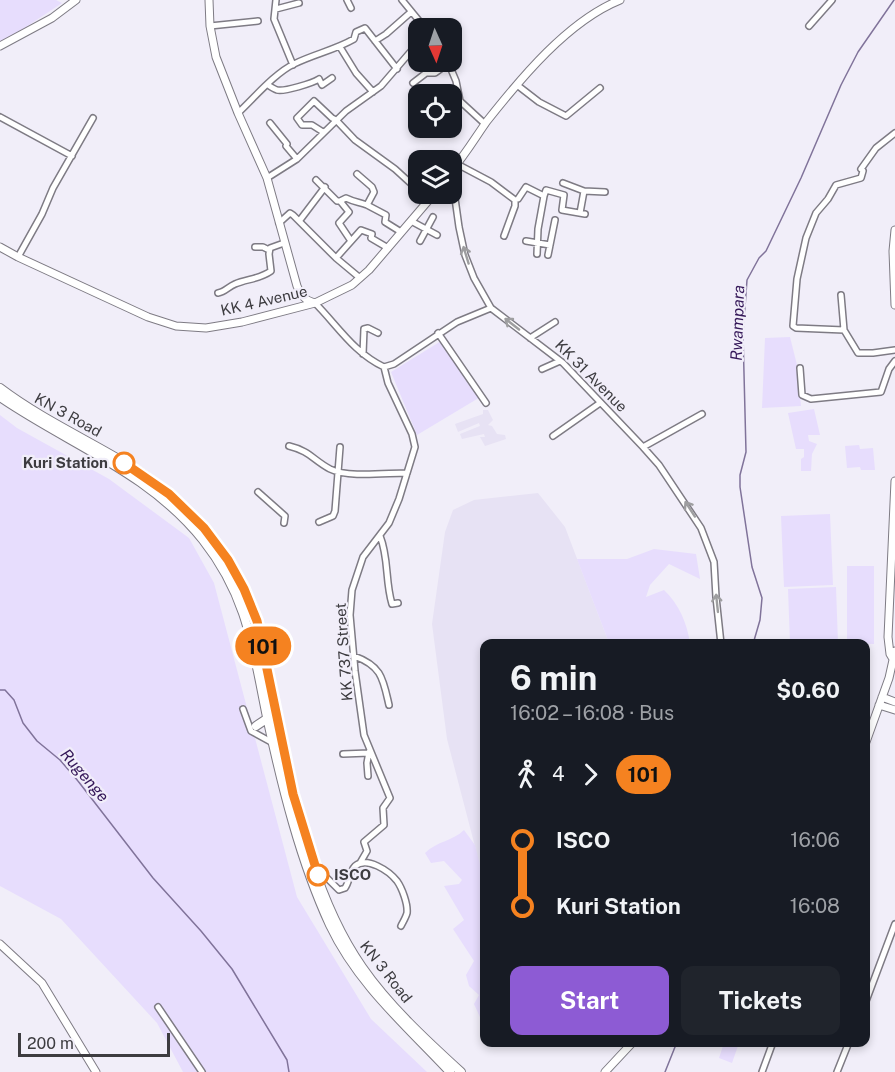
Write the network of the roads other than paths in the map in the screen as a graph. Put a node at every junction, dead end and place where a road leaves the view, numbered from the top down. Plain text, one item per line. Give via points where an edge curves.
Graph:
1 (209, 0) edge
2 (276, 0) edge
3 (347, 0) edge
4 (402, 0) edge
5 (620, 0) edge
6 (832, 0) edge
7 (73, 1) edge
8 (299, 3) dead end
9 (351, 8) dead end
10 (276, 9) junction
11 (411, 12) junction
12 (416, 18) edge
13 (258, 21) dead end
14 (210, 26) junction
15 (809, 26) dead end
16 (375, 41) junction
17 (0, 46) edge
18 (340, 47) junction
19 (408, 55) edge
20 (293, 64) junction
21 (397, 69) junction
22 (437, 72) edge
23 (452, 72) edge
24 (332, 78) dead end
25 (413, 83) dead end
26 (268, 85) junction
27 (517, 85) junction
28 (600, 88) dead end
29 (373, 92) junction
30 (237, 113) junction
31 (0, 117) edge
32 (93, 118) dead end
33 (336, 120) junction
34 (270, 123) dead end
35 (485, 124) junction
36 (323, 132) junction
37 (895, 133) edge
38 (72, 156) junction
39 (462, 158) edge
40 (297, 159) junction
41 (462, 166) edge
42 (357, 174) dead end
43 (267, 178) junction
44 (316, 180) dead end
45 (408, 181) edge
46 (563, 183) dead end
47 (325, 187) junction
48 (584, 191) junction
49 (605, 192) dead end
50 (544, 196) junction
51 (515, 200) junction
52 (340, 201) junction
53 (425, 204) edge
54 (456, 204) edge
55 (367, 205) junction
56 (433, 217) dead end
57 (300, 220) junction
58 (411, 220) junction
59 (555, 220) dead end
60 (279, 224) junction
61 (895, 230) edge
62 (426, 231) junction
63 (401, 232) junction
64 (437, 235) dead end
65 (504, 236) dead end
66 (351, 241) junction
67 (420, 241) dead end
68 (526, 241) dead end
69 (537, 242) junction
70 (284, 243) junction
71 (550, 245) junction
72 (0, 247) edge
73 (255, 247) dead end
74 (388, 248) junction
75 (269, 250) junction
76 (537, 254) dead end
77 (548, 255) dead end
78 (18, 257) junction
79 (336, 258) junction
80 (360, 278) junction
81 (894, 288) edge
82 (218, 293) dead end
83 (841, 295) dead end
84 (315, 303) junction
85 (895, 305) edge
86 (491, 308) junction
87 (555, 322) dead end
88 (844, 330) junction
89 (378, 333) dead end
90 (438, 333) junction
91 (530, 338) junction
92 (895, 350) edge
93 (363, 354) junction
94 (560, 361) junction
95 (895, 361) edge
96 (384, 367) junction
97 (800, 368) dead end
98 (542, 369) dead end
99 (0, 388) edge
100 (0, 398) edge
101 (486, 403) dead end
102 (600, 403) junction
103 (702, 414) dead end
104 (553, 436) dead end
105 (289, 446) dead end
106 (340, 447) dead end
107 (643, 447) junction
108 (337, 472) junction
109 (407, 473) junction
110 (895, 481) edge
111 (258, 492) dead end
112 (319, 522) dead end
113 (284, 523) dead end
114 (380, 536) junction
115 (398, 603) dead end
116 (721, 639) edge
117 (895, 651) edge
118 (354, 656) junction
119 (893, 659) junction
120 (880, 701) junction
121 (895, 702) edge
122 (389, 705) dead end
123 (243, 709) dead end
124 (895, 710) edge
125 (268, 718) junction
126 (251, 725) junction
127 (275, 728) junction
128 (870, 730) edge
129 (278, 743) junction
130 (369, 752) junction
131 (343, 754) dead end
132 (368, 776) dead end
133 (360, 863) junction
134 (313, 864) junction
135 (895, 924) edge
136 (401, 926) dead end
137 (0, 944) edge
138 (870, 990) edge
139 (158, 1007) dead end
140 (628, 1047) edge
141 (771, 1047) edge
142 (847, 1047) edge
143 (96, 1072) edge
144 (202, 1072) edge
145 (450, 1072) edge
146 (461, 1072) edge
147 (605, 1072) edge
148 (762, 1072) edge
149 (837, 1072) edge

1 - 14 main road
2 - 10 street
3 - 9 street
4 - 11 street
5 - 27 main road via 563,37
6 - 15 street
7 - 17 main road via 52,18
8 - 10 street
10 - 20 street via 276,25
11 - 12 street
11 - 16 street
13 - 14 street
14 - 30 main road via 216,57
16 - 18 street via 365,28
16 - 21 street
18 - 20 street
18 - 29 street
19 - 21 street
20 - 26 street
21 - 29 street
22 - 25 street via 426,73
23 - 35 street via 460,101
24 - 26 street via 322,85 319,79 281,90
26 - 30 street
27 - 28 street via 566,116
27 - 35 main road
29 - 33 street
30 - 43 main road
31 - 38 street
32 - 38 street
33 - 36 street
33 - 36 street via 314,101 297,118 302,125 312,125
33 - 45 street via 355,140
34 - 40 street
35 - 39 main road
36 - 40 street
37 - 88 street via 876,147 861,178 836,185 816,213 806,238 793,326
38 - 78 street
40 - 43 street
41 - 51 street
42 - 55 street via 374,192
43 - 60 main road
44 - 47 street
46 - 48 street
47 - 52 street via 332,198
47 - 57 street
48 - 49 street
48 - 50 street via 582,214 562,209 564,195 546,190
50 - 51 street via 526,187
50 - 69 street
51 - 65 street
52 - 55 street via 346,198
52 - 66 street via 349,212 339,223
53 - 58 main road, KK 4 Avenue
86 -> 54 street via 465,255
55 - 63 street via 386,215 386,222
56 - 62 street
57 - 60 street via 290,213
57 - 79 street
58 - 62 street
58 - 63 main road, KK 4 Avenue
59 - 71 street
60 - 70 main road
61 - 81 main road
62 - 64 street
62 - 67 street
63 - 74 main road, KK 4 Avenue
66 - 74 street via 361,230
66 - 79 street
68 - 69 street
69 - 71 street
69 - 76 street
70 - 75 street
70 - 84 main road via 301,294
71 - 77 street
72 - 78 main road, KK 4 Avenue
73 - 75 street
74 - 80 main road, KK 4 Avenue
75 - 82 street via 271,270
78 - 84 main road, KK 4 Avenue via 176,326 206,328
79 - 80 street
80 - 84 main road, KK 4 Avenue
81 - 85 main road
83 - 88 street
84 - 93 street
86 - 90 street
91 -> 86 street, KK 31 Avenue
87 - 91 street
88 - 92 street via 858,352
89 - 93 street via 364,329
90 - 96 street
90 - 101 street
91 - 94 street, KK 31 Avenue
93 - 96 street
94 - 98 street
94 - 102 street, KK 31 Avenue
95 - 97 street via 881,392 811,399 802,395
96 - 109 street, KK 737 Street via 415,447
99 - 127 highway, KN 3 Road via 27,409 134,468 169,494 204,528 228,560 257,621
100 - 125 highway via 140,480 197,532 224,569 238,597 256,653
102 - 104 street
102 - 107 street, KK 31 Avenue
103 - 107 street
105 - 108 street via 306,451
106 - 108 street
116 -> 107 street, KK 31 Avenue via 714,562 701,528
108 - 109 street
108 - 112 street via 335,511
109 - 114 street, KK 737 Street via 397,505
110 - 119 main road via 888,637
111 - 113 street via 285,516
114 - 115 street via 389,595 392,604
114 - 118 street, KK 737 Street via 363,557 352,590
117 - 119 main road
118 - 122 street via 375,666 383,679
118 - 130 street, KK 737 Street
119 - 120 main road
120 - 121 main road
120 - 124 main road
120 - 128 main road
123 - 126 street
125 - 126 highway
125 - 127 highway
126 - 127 street
126 - 129 street via 251,731
127 - 129 highway, KN 3 Road
129 - 134 highway, KN 3 Road
129 - 145 highway via 303,853 330,925 367,984
130 - 131 street
130 - 132 street
130 - 133 street, KK 737 Street via 390,798 382,808 384,825 364,842 366,852
133 - 134 street via 341,890
133 - 136 street via 375,865 396,879 407,912
134 - 146 highway, KN 3 Road via 346,941 362,967 395,1007
135 - 138 street
137 - 143 main road via 42,983
139 - 144 street
140 - 147 main road
141 - 148 street
142 - 149 street

